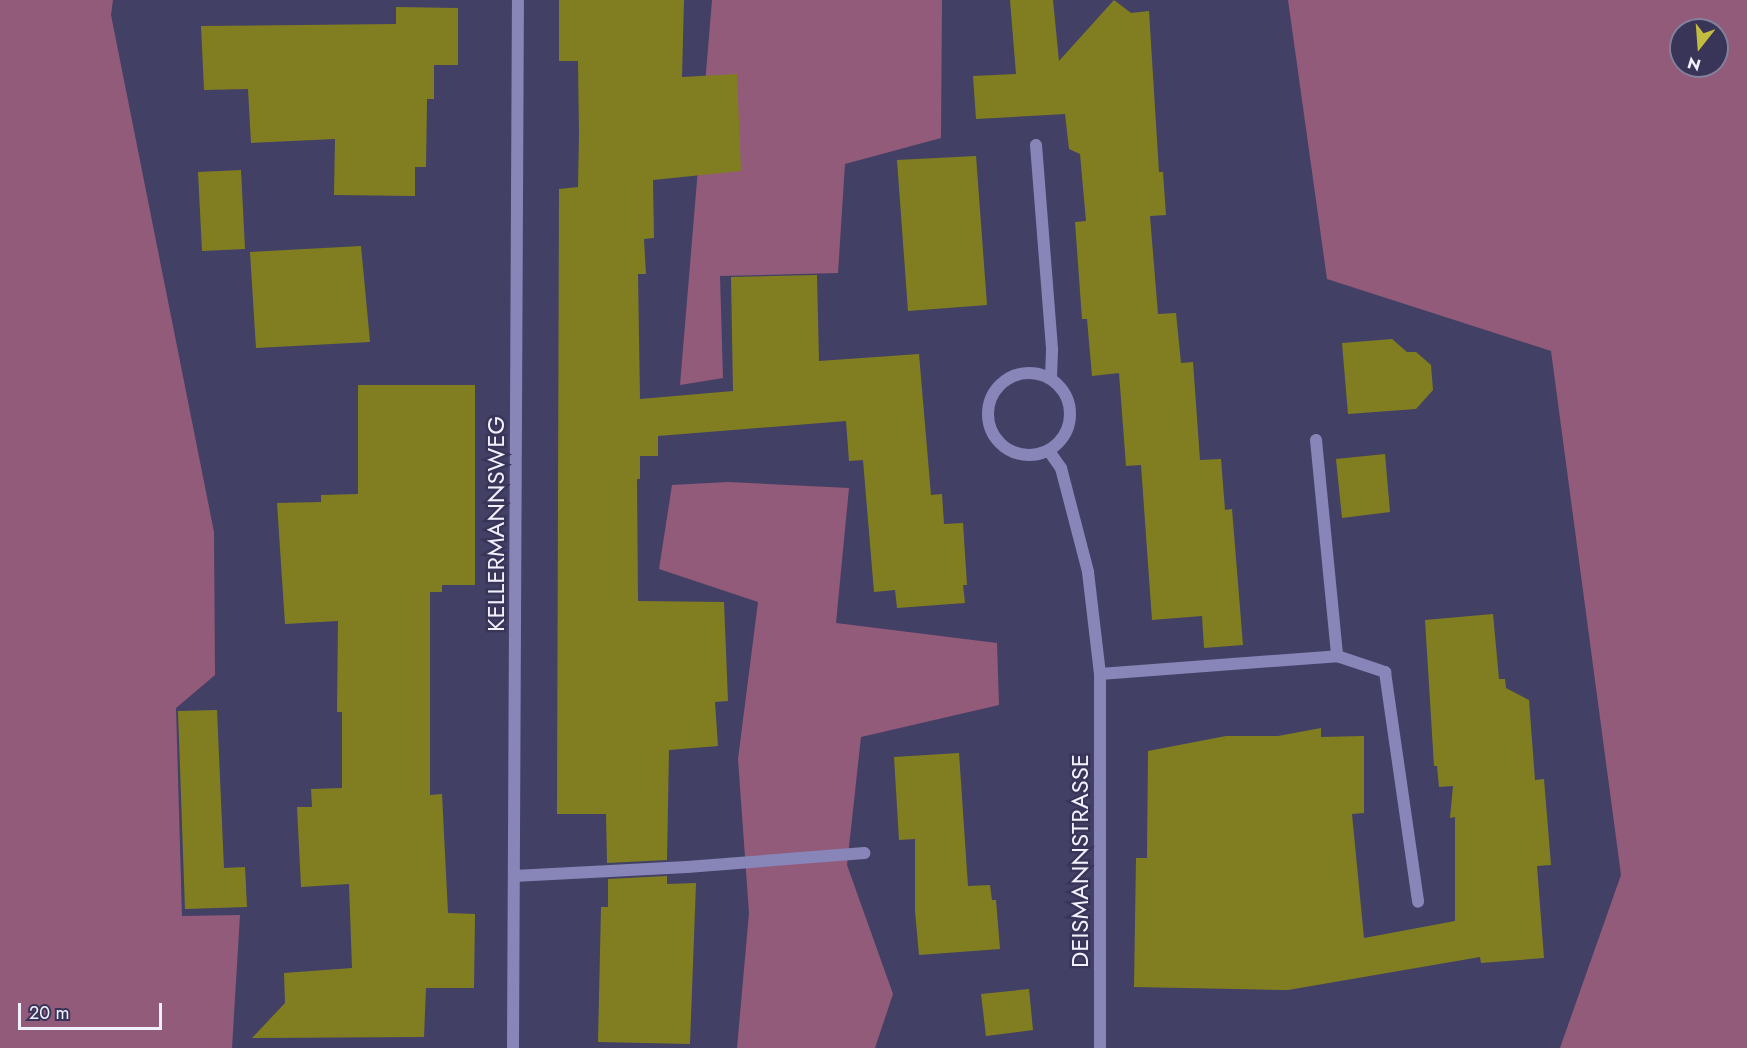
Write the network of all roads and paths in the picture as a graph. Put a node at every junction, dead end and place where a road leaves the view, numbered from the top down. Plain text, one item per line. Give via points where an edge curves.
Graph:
1 (518, 0) edge
2 (1036, 145) dead end
3 (1051, 378) junction
4 (1316, 440) dead end
5 (1049, 451) junction
6 (1336, 656) junction
7 (1100, 675) junction
8 (864, 853) dead end
9 (514, 876) junction
10 (1418, 902) dead end
11 (513, 1048) edge
12 (1100, 1048) edge

1 - 9 street, KELLERMANNSWEG
2 - 3 street
3 - 5 street via 1066,394 1071,415 1065,435
3 - 5 street via 1030,372 1009,377 993,392 987,413 992,434 1007,450 1028,456
4 - 6 street
5 - 7 street, DEISMANNSTRASSE via 1061,468 1088,572
6 - 7 street
6 - 10 street via 1385,672
7 - 12 street, DEISMANNSTRASSE
8 - 9 street
9 - 11 street, KELLERMANNSWEG

